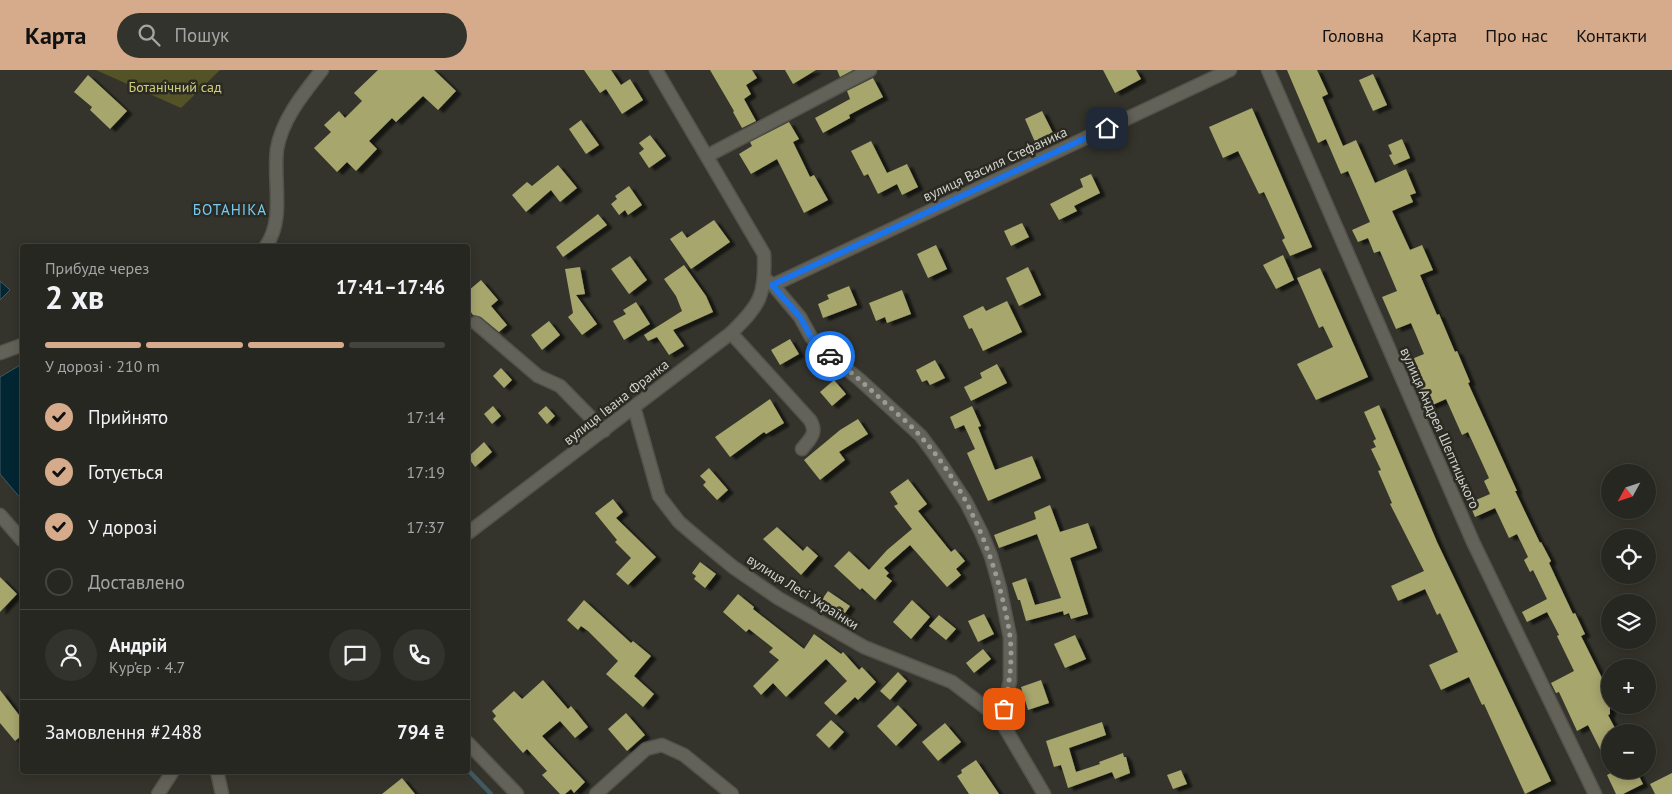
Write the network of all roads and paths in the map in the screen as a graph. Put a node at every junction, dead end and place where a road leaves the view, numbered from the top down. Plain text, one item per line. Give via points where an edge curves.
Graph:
1 (322, 70) edge
2 (656, 70) edge
3 (870, 70) edge
4 (1230, 70) edge
5 (1268, 70) edge
6 (707, 156) junction
7 (267, 244) edge
8 (769, 282) junction
9 (476, 323) dead end
10 (731, 333) junction
11 (20, 346) edge
12 (0, 353) edge
13 (634, 406) junction
14 (604, 431) junction
15 (802, 449) dead end
16 (0, 515) edge
17 (470, 532) edge
18 (20, 538) edge
19 (1001, 721) junction
20 (470, 745) edge
21 (171, 774) edge
22 (218, 774) edge
23 (158, 794) edge
24 (222, 794) edge
25 (516, 794) edge
26 (596, 794) edge
27 (732, 794) edge
28 (1044, 794) edge
29 (1595, 794) edge

1 - 7 street via 294,107 278,147 275,230
2 - 6 street, вулиця Івана Франка
3 - 6 street
4 - 8 street, вулиця Василя Стефаника
5 - 29 street, вулиця Андрея Шептицького via 1473,542
6 - 8 street, вулиця Івана Франка via 764,254
8 - 10 street, вулиця Івана Франка via 758,303
8 - 19 street via 800,317 819,346 921,436 970,510 991,556 1010,637 1010,680
9 - 14 street via 538,376 560,386
10 - 13 street, вулиця Івана Франка
10 - 15 street via 810,420 814,433
11 - 12 street
13 - 14 street, вулиця Івана Франка
13 - 19 street, вулиця Лесі Українки via 659,496 679,522 733,567 778,598 864,647 952,682
14 - 17 street, вулиця Івана Франка
16 - 18 street
19 - 28 street, вулиця Лесі Українки
20 - 25 street
21 - 23 street
22 - 24 street
26 - 27 street via 646,749 662,745 684,755

